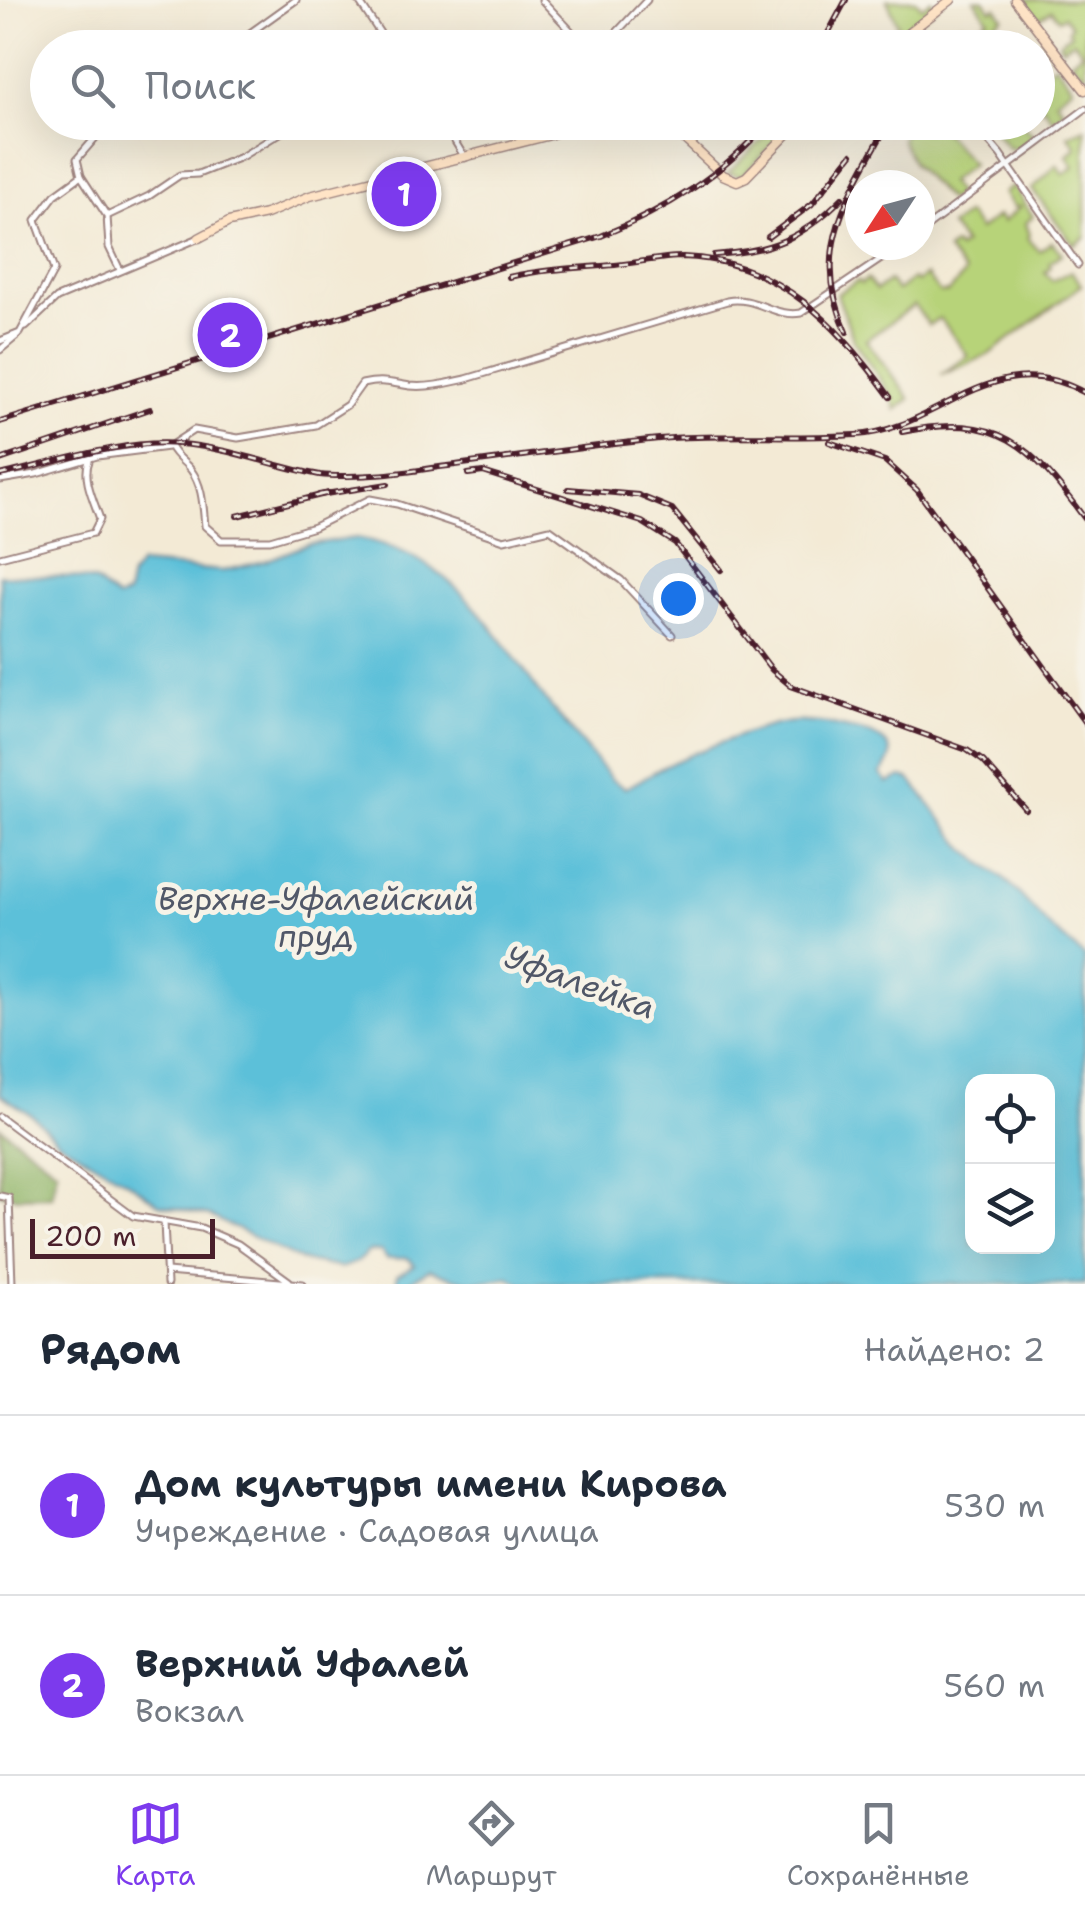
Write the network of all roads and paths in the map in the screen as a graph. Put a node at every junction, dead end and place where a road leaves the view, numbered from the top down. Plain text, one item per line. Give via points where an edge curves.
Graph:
1 (296, 0) edge
2 (358, 0) edge
3 (542, 0) edge
4 (647, 0) edge
5 (952, 0) edge
6 (1015, 0) edge
7 (254, 30) edge
8 (378, 30) edge
9 (570, 30) edge
10 (619, 30) edge
11 (912, 30) edge
12 (1038, 30) edge
13 (1055, 51) edge
14 (1085, 90) edge
15 (1085, 110) edge
16 (1055, 132) edge
17 (93, 140) edge
18 (269, 140) edge
19 (454, 140) edge
20 (526, 140) edge
21 (685, 140) edge
22 (782, 140) edge
23 (987, 140) edge
24 (1045, 140) edge
25 (465, 158) junction
26 (1009, 167) junction
27 (82, 176) junction
28 (108, 216) junction
29 (935, 221) edge
30 (199, 238) joint
31 (880, 260) edge
32 (1078, 265) dead end
33 (120, 270) junction
34 (20, 333) junction
35 (0, 341) edge
36 (0, 350) edge
37 (170, 446) junction
38 (89, 460) junction
39 (0, 480) edge
40 (0, 557) edge
41 (672, 635) dead end
42 (0, 1117) edge
43 (0, 1196) edge
44 (164, 1222) junction
45 (167, 1272) junction
46 (289, 1281) junction
47 (12, 1284) edge
48 (167, 1284) edge
49 (302, 1284) edge

1 - 7 street
2 - 8 street
3 - 9 street
4 - 10 street
5 - 11 street
6 - 12 street
13 - 14 street
15 - 16 street
17 - 27 street via 76,159
18 - 28 street via 198,174 180,174
19 - 25 street
20 - 25 street
21 - 22 street via 737,181
23 - 26 street
24 - 26 street
25 - 30 street via 310,196
26 - 29 street
26 - 32 street
27 - 28 street
27 - 34 street via 55,194 36,220 54,270
28 - 33 street via 109,247
30 - 33 street
31 - 37 street via 792,315 750,299 727,300 466,379 426,386 362,384 347,405 316,425 238,438 194,430
33 - 34 street via 57,298
34 - 35 street
34 - 36 street
37 - 38 street
37 - 41 street via 192,471 205,526 221,540 270,540 370,500 504,540 550,529 621,580
38 - 39 street
38 - 40 street via 87,479 100,519 93,533
42 - 44 street via 133,1216
43 - 47 street via 9,1198
44 - 45 street
44 - 46 street via 238,1244
45 - 46 street
45 - 48 street
46 - 49 street

